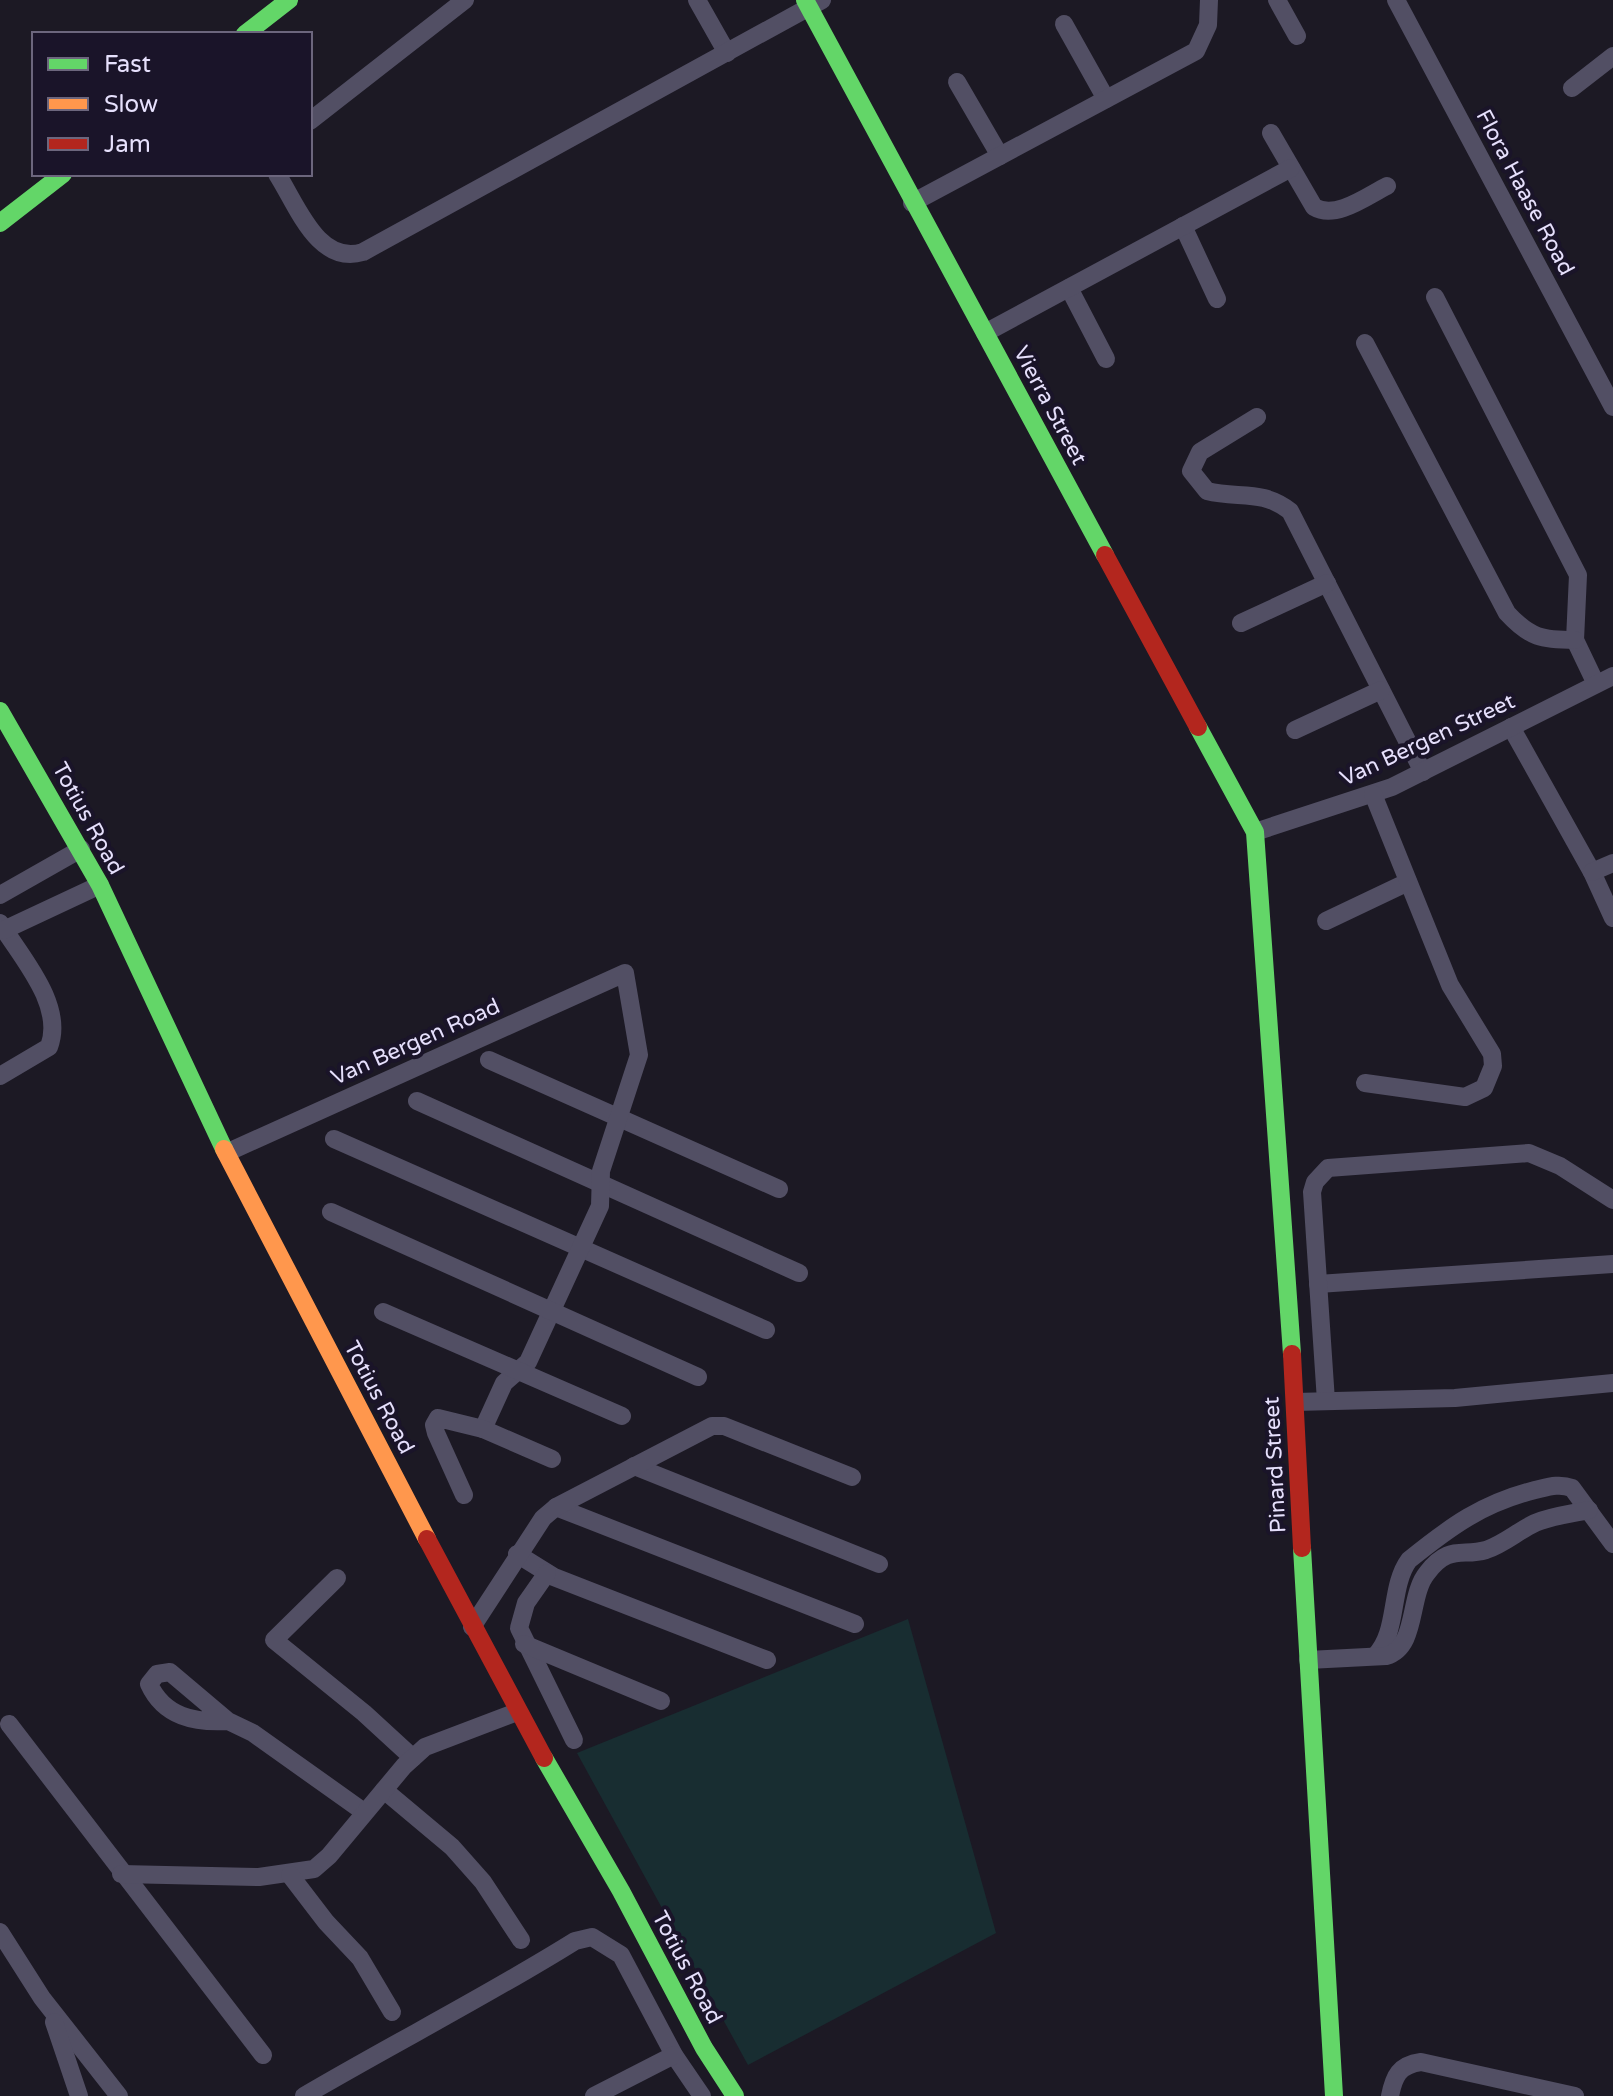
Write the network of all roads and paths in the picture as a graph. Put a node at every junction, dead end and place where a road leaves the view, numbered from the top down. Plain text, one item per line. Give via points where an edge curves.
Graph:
1 (289, 0) edge
2 (465, 0) edge
3 (697, 0) edge
4 (1209, 0) edge
5 (1277, 0) edge
6 (1396, 0) edge
7 (812, 3) edge
8 (1064, 24) dead end
9 (248, 32) edge
10 (1297, 36) dead end
11 (727, 53) junction
12 (1613, 56) edge
13 (957, 82) dead end
14 (1572, 88) dead end
15 (1106, 99) junction
16 (312, 119) edge
17 (1271, 133) dead end
18 (1000, 156) junction
19 (1291, 168) junction
20 (60, 176) edge
21 (278, 176) edge
22 (1387, 186) dead end
23 (912, 203) junction
24 (0, 223) edge
25 (1183, 226) junction
26 (1069, 288) junction
27 (1435, 297) dead end
28 (1217, 299) dead end
29 (985, 333) junction
30 (1365, 343) dead end
31 (1106, 359) dead end
32 (1613, 407) edge
33 (1257, 417) dead end
34 (1327, 583) junction
35 (1241, 623) dead end
36 (1575, 640) junction
37 (1605, 680) edge
38 (1381, 690) junction
39 (0, 711) edge
40 (1511, 727) junction
41 (1295, 730) dead end
42 (1423, 772) junction
43 (1373, 794) junction
44 (1255, 832) junction
45 (81, 849) junction
46 (1613, 863) edge
47 (1592, 872) junction
48 (1408, 882) junction
49 (100, 885) junction
50 (0, 895) edge
51 (1613, 918) edge
52 (1326, 921) dead end
53 (2, 927) edge
54 (489, 1060) dead end
55 (0, 1076) edge
56 (1365, 1083) dead end
57 (417, 1101) dead end
58 (619, 1120) junction
59 (334, 1139) dead end
60 (226, 1153) junction
61 (599, 1183) junction
62 (779, 1189) dead end
63 (1613, 1200) edge
64 (331, 1212) dead end
65 (583, 1247) junction
66 (1613, 1264) edge
67 (799, 1273) dead end
68 (1318, 1284) junction
69 (383, 1312) dead end
70 (552, 1313) junction
71 (766, 1330) dead end
72 (520, 1371) junction
73 (698, 1377) dead end
74 (1613, 1383) edge
75 (1326, 1401) junction
76 (1295, 1402) junction
77 (622, 1416) dead end
78 (483, 1429) junction
79 (552, 1459) dead end
80 (634, 1466) junction
81 (852, 1477) dead end
82 (464, 1495) dead end
83 (556, 1507) junction
84 (1589, 1510) junction
85 (1448, 1531) junction
86 (1613, 1544) edge
87 (1459, 1550) junction
88 (517, 1554) junction
89 (879, 1564) dead end
90 (547, 1573) junction
91 (337, 1578) dead end
92 (855, 1624) dead end
93 (472, 1627) junction
94 (524, 1644) junction
95 (1375, 1656) junction
96 (767, 1660) dead end
97 (1308, 1660) junction
98 (661, 1701) dead end
99 (517, 1712) junction
100 (228, 1721) dead end
101 (9, 1724) dead end
102 (574, 1740) dead end
103 (413, 1758) junction
104 (384, 1790) junction
105 (364, 1812) junction
106 (121, 1874) junction
107 (290, 1875) junction
108 (0, 1932) edge
109 (521, 1940) dead end
110 (42, 1998) junction
111 (392, 2012) dead end
112 (263, 2055) dead end
113 (674, 2055) junction
114 (79, 2096) edge
115 (119, 2096) edge
116 (304, 2096) edge
117 (594, 2096) edge
118 (702, 2096) edge
119 (735, 2096) edge
120 (1334, 2096) edge
121 (1390, 2096) edge
122 (1575, 2096) edge

1 - 9 street
2 - 16 street
3 - 11 street
4 - 15 street via 1208,25 1196,51
5 - 10 street
6 - 32 street, Flora Haase Road
7 - 11 street
7 - 23 street, Vierra Street
8 - 15 street
11 - 21 street via 352,255 322,244
12 - 14 street
13 - 18 street
15 - 18 street
17 - 19 street
18 - 23 street
19 - 22 street via 1320,211 1339,210
19 - 25 street
20 - 24 street
23 - 29 street, Vierra Street
25 - 26 street
25 - 28 street
26 - 29 street
26 - 31 street
27 - 36 street via 1578,575
29 - 44 street, Vierra Street
30 - 36 street via 1507,613 1524,632 1549,640
33 - 34 street via 1200,452 1191,471 1207,491 1271,497 1290,511
34 - 35 street
34 - 38 street
36 - 37 street
37 - 40 street, Van Bergen Street
38 - 41 street
38 - 42 street
39 - 45 street, Totius Road
40 - 42 street, Van Bergen Street
40 - 47 street
42 - 43 street, Van Bergen Street
43 - 44 street, Van Bergen Street
43 - 48 street
44 - 76 street, Pinard Street
45 - 49 street, Totius Road
45 - 50 street
46 - 47 street
47 - 51 street
48 - 52 street
48 - 56 street via 1450,985 1486,1041 1493,1066 1484,1088 1465,1097
49 - 53 street
49 - 60 street, Totius Road
53 - 55 street via 36,979 54,1033 49,1047
54 - 58 street
57 - 61 street
58 - 60 street, Van Bergen Road via 639,1055 625,973
58 - 61 street
58 - 62 street
59 - 65 street
60 - 93 street, Totius Road
61 - 65 street via 600,1206
61 - 67 street
63 - 68 street via 1529,1153 1328,1168 1312,1192
64 - 70 street
65 - 70 street
65 - 71 street
66 - 68 street
68 - 75 street
69 - 72 street
70 - 72 street
70 - 73 street
72 - 77 street
72 - 78 street via 504,1383
74 - 75 street via 1455,1398
75 - 76 street
76 - 97 street, Pinard Street
78 - 79 street
78 - 82 street via 451,1418 438,1418 434,1425
80 - 81 street via 712,1426 724,1426
80 - 83 street
80 - 89 street
83 - 88 street
83 - 92 street
84 - 85 street via 1572,1488 1553,1486 1492,1502
84 - 86 street
84 - 87 street via 1536,1523 1485,1550
85 - 87 street
85 - 95 street via 1405,1566 1384,1642
87 - 95 street via 1421,1581 1401,1648
88 - 90 street
88 - 93 street
90 - 94 street via 520,1618
90 - 96 street
91 - 103 street via 274,1640
93 - 99 street, Totius Road
94 - 98 street
94 - 102 street
95 - 97 street
97 - 120 street, Pinard Street
99 - 103 street via 425,1747
99 - 119 street, Totius Road
100 - 105 street
101 - 106 street
103 - 104 street
104 - 105 street
104 - 109 street via 452,1847 483,1882
105 - 107 street via 314,1869
106 - 107 street
106 - 112 street
107 - 111 street via 360,1958
108 - 110 street
110 - 114 street
110 - 115 street
113 - 116 street via 621,1955 592,1937 575,1941
113 - 117 street
113 - 118 street
121 - 122 street via 1397,2073 1421,2062

